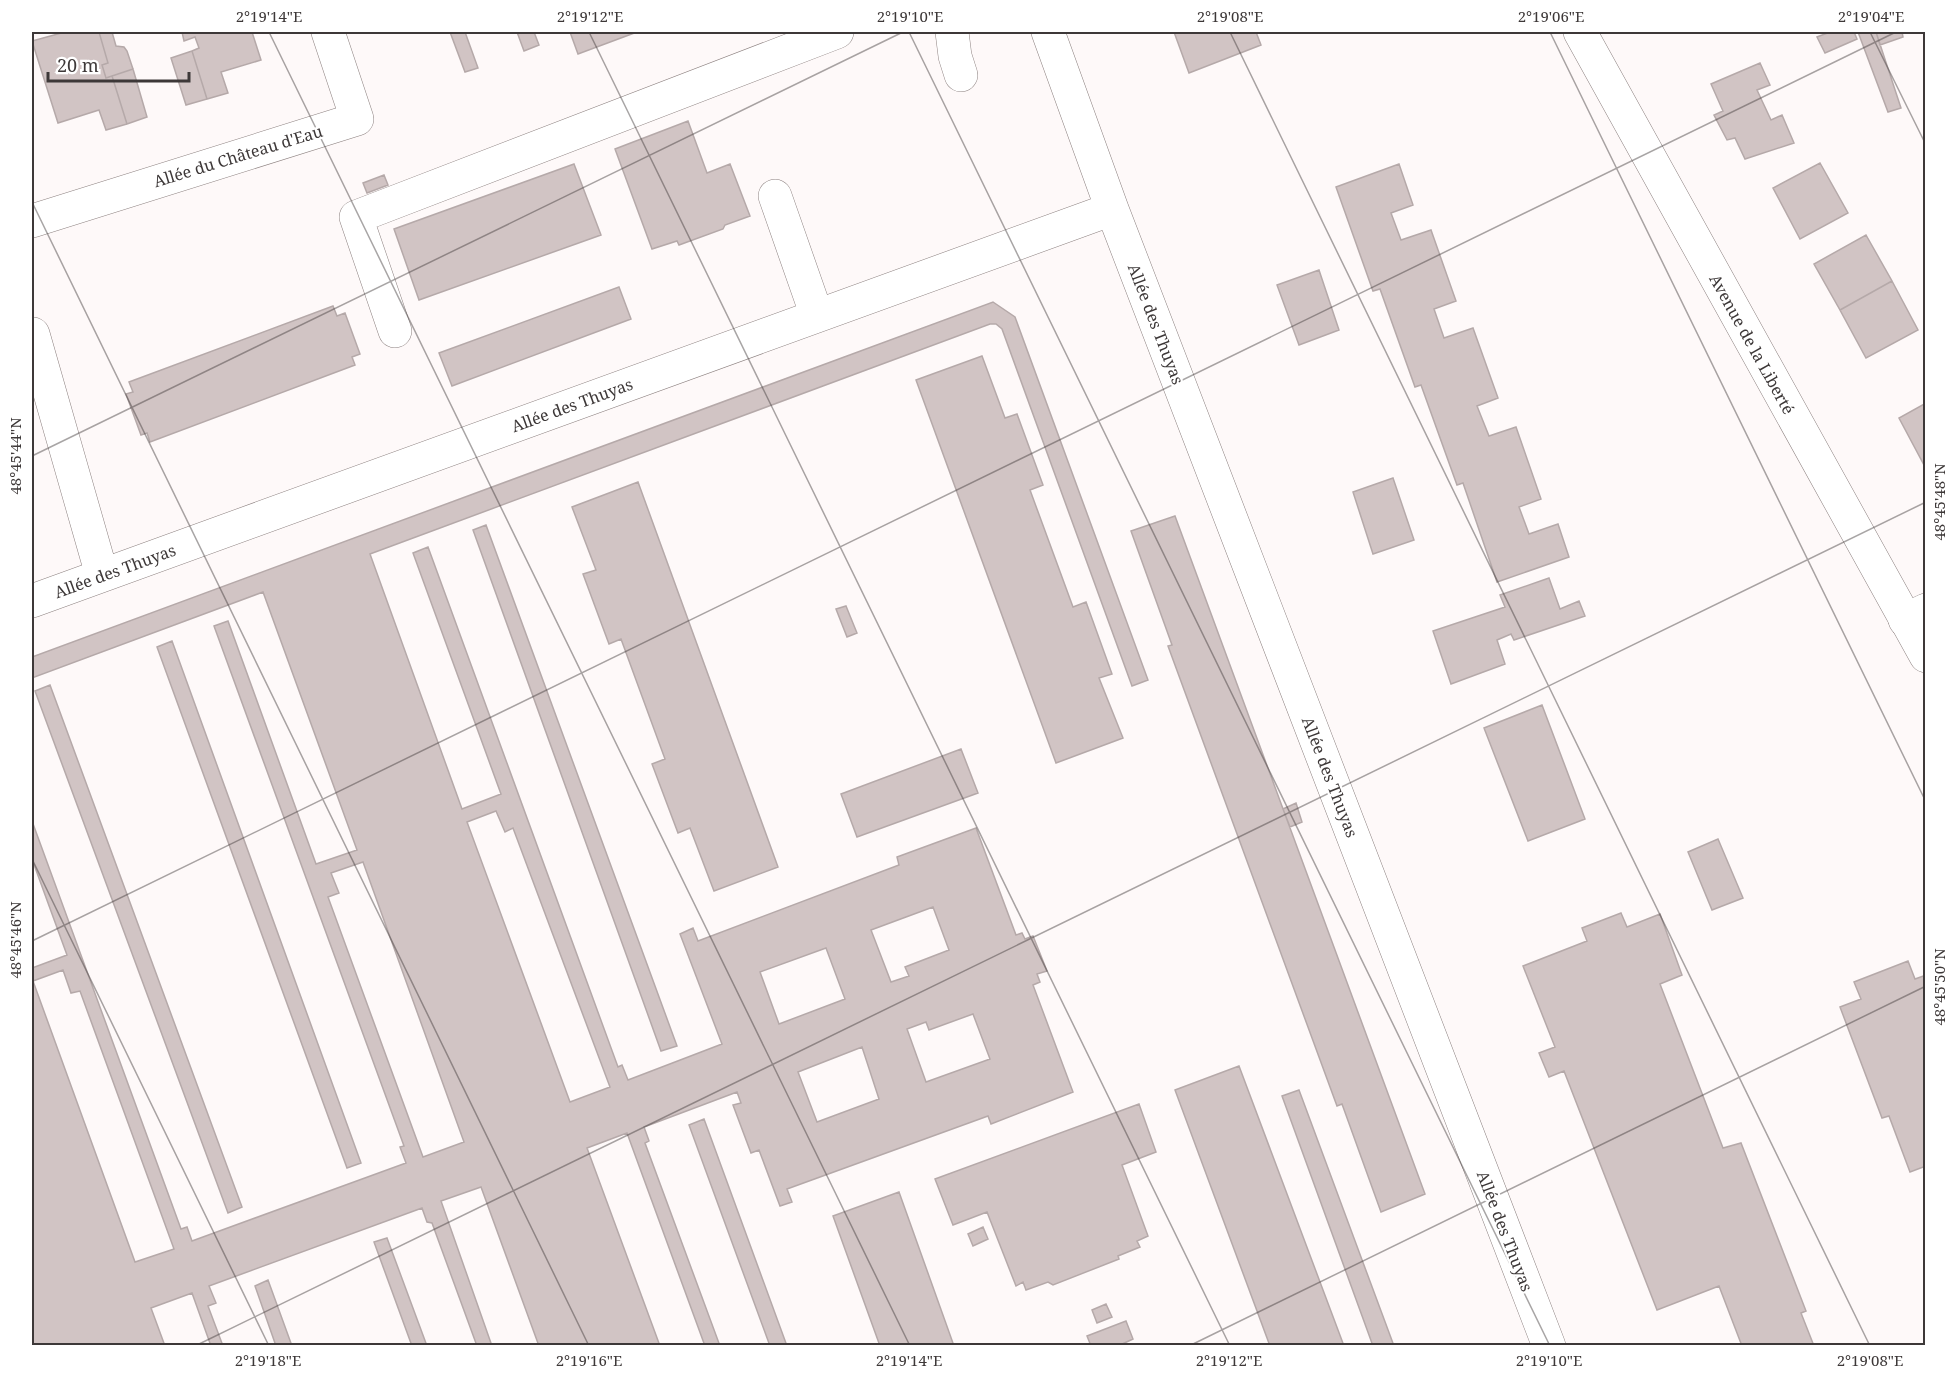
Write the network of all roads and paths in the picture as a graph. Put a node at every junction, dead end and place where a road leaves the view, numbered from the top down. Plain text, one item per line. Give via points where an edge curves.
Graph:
1 (328, 32) edge
2 (837, 32) edge
3 (952, 32) edge
4 (1048, 32) edge
5 (1580, 32) edge
6 (961, 75) dead end
7 (776, 196) dead end
8 (1112, 209) junction
9 (32, 221) edge
10 (817, 316) junction
11 (394, 332) dead end
12 (33, 334) edge
13 (102, 575) junction
14 (32, 601) edge
15 (1915, 615) edge
16 (1926, 656) edge
17 (1549, 1346) edge

1 - 9 main road, Allée du Château d'Eau via 357,119
2 - 11 main road via 356,217
3 - 6 main road
4 - 8 main road, Allée des Thuyas
5 - 15 main road, Avenue de la Liberté
7 - 10 main road
8 - 10 main road, Allée des Thuyas
8 - 17 main road, Allée des Thuyas
10 - 13 main road, Allée des Thuyas
12 - 13 main road
13 - 14 main road, Allée des Thuyas
15 - 16 main road, Avenue de la Liberté

